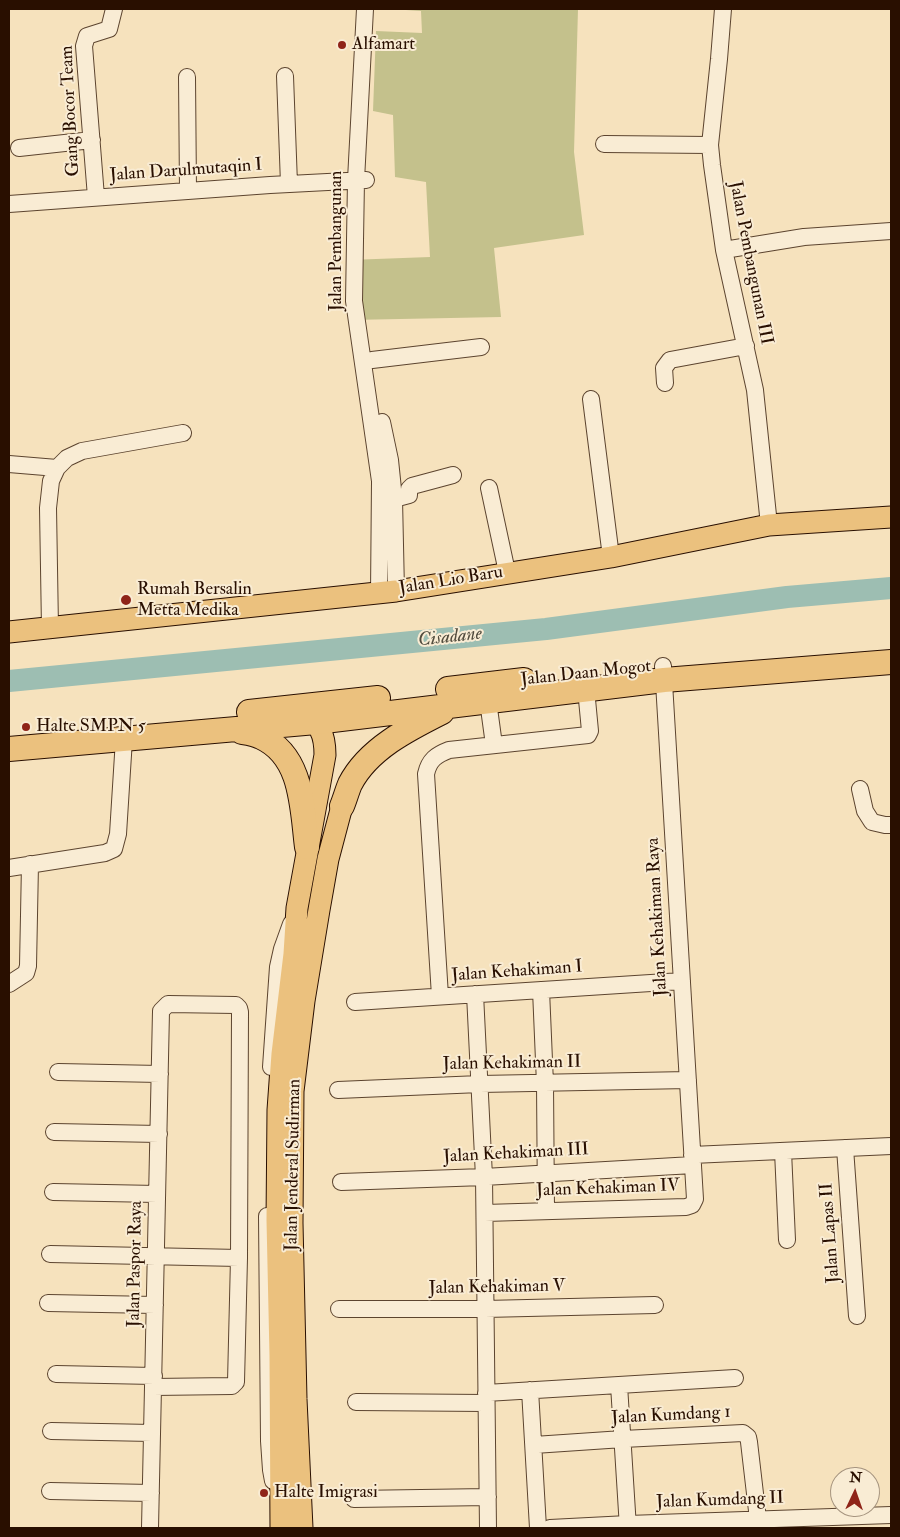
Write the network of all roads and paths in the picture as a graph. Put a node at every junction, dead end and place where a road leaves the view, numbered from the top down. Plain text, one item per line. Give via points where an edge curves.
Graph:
1 (114, 9) edge
2 (365, 9) edge
3 (373, 9) edge
4 (723, 9) edge
5 (285, 76) dead end
6 (187, 78) dead end
7 (92, 140) junction
8 (604, 144) dead end
9 (710, 145) junction
10 (18, 148) dead end
11 (361, 180) junction
12 (289, 184) junction
13 (188, 191) junction
14 (96, 197) junction
15 (9, 204) edge
16 (891, 231) edge
17 (724, 250) junction
18 (481, 346) dead end
19 (746, 346) junction
20 (372, 360) junction
21 (665, 383) dead end
22 (591, 399) dead end
23 (183, 433) dead end
24 (9, 464) edge
25 (57, 468) junction
26 (454, 475) dead end
27 (489, 488) dead end
28 (394, 499) junction
29 (891, 517) edge
30 (769, 525) junction
31 (611, 557) junction
32 (507, 572) junction
33 (387, 592) junction
34 (50, 628) junction
35 (9, 632) edge
36 (891, 648) edge
37 (891, 662) edge
38 (891, 666) edge
39 (664, 673) junction
40 (586, 689) junction
41 (488, 700) junction
42 (456, 704) junction
43 (282, 708) junction
44 (316, 722) junction
45 (233, 729) junction
46 (9, 734) edge
47 (113, 734) junction
48 (494, 745) junction
49 (9, 749) edge
50 (860, 789) dead end
51 (342, 806) joint
52 (891, 825) edge
53 (307, 847) junction
54 (30, 864) junction
55 (9, 868) edge
56 (682, 981) junction
57 (9, 984) edge
58 (540, 990) junction
59 (475, 994) junction
60 (440, 996) junction
61 (355, 1002) dead end
62 (58, 1072) dead end
63 (160, 1074) junction
64 (688, 1080) junction
65 (480, 1084) junction
66 (545, 1084) junction
67 (338, 1090) dead end
68 (54, 1132) dead end
69 (158, 1134) junction
70 (891, 1146) edge
71 (845, 1148) junction
72 (783, 1151) junction
73 (692, 1160) junction
74 (547, 1172) junction
75 (484, 1177) junction
76 (341, 1182) dead end
77 (53, 1192) dead end
78 (158, 1194) junction
79 (546, 1211) junction
80 (485, 1213) junction
81 (787, 1240) dead end
82 (50, 1254) dead end
83 (156, 1256) junction
84 (239, 1258) junction
85 (48, 1303) dead end
86 (155, 1305) junction
87 (655, 1305) dead end
88 (339, 1309) dead end
89 (485, 1309) junction
90 (857, 1316) dead end
91 (56, 1374) dead end
92 (735, 1378) dead end
93 (153, 1381) junction
94 (619, 1385) junction
95 (530, 1390) junction
96 (486, 1398) junction
97 (356, 1402) dead end
98 (51, 1431) dead end
99 (152, 1433) junction
100 (623, 1438) junction
101 (534, 1445) junction
102 (50, 1491) dead end
103 (151, 1493) junction
104 (488, 1497) junction
105 (354, 1499) dead end
106 (891, 1515) edge
107 (759, 1524) edge
108 (628, 1526) edge
109 (150, 1528) edge
110 (281, 1528) edge
111 (302, 1528) edge
112 (488, 1528) edge
113 (538, 1528) edge
114 (550, 1528) edge

1 - 7 street, Gang Bocor Team via 109,30 87,36 84,46
2 - 11 street, Jalan Pembangunan
3 - 11 street, Jalan Pembangunan
4 - 9 street, Jalan Pembangunan III
5 - 12 street
6 - 13 street
7 - 10 street
7 - 14 street, Gang Bocor Team
8 - 9 street
9 - 17 street, Jalan Pembangunan III
11 - 12 street, Jalan Darulmutaqin I
11 - 20 street, Jalan Pembangunan via 367,329
11 - 33 street, Jalan Pembangunan via 354,301 380,481
12 - 13 street, Jalan Darulmutaqin I
13 - 14 street, Jalan Darulmutaqin I
14 - 15 street, Jalan Darulmutaqin I
16 - 17 street via 804,237
17 - 19 street, Jalan Pembangunan III
18 - 20 street
19 - 21 street via 670,360 664,368
19 - 30 street, Jalan Pembangunan III via 755,390
20 - 28 street, Jalan Pembangunan
22 - 31 street
23 - 25 street via 82,450 66,458
24 - 25 street
25 - 34 street via 51,481 48,508
26 - 28 street via 412,486 409,495
27 - 32 street
28 - 33 street, Jalan Pembangunan
29 - 30 main road, Jalan Lio Baru
30 - 31 main road, Jalan Lio Baru
31 - 32 main road, Jalan Lio Baru
32 - 33 main road, Jalan Lio Baru
33 - 34 main road, Jalan Lio Baru
34 - 35 main road, Jalan Lio Baru
36 - 39 highway, Jalan Daan Mogot
37 - 38 street
37 - 39 highway, Jalan Daan Mogot
39 - 40 highway, Jalan Daan Mogot
39 - 43 highway, Jalan Daan Mogot via 488,684
39 - 56 street, Jalan Kehakiman Raya
40 - 41 highway, Jalan Daan Mogot
40 - 48 street via 588,735
41 - 42 highway, Jalan Daan Mogot
41 - 48 street
42 - 44 highway, Jalan Daan Mogot
42 - 51 highway via 409,728 376,754 359,770
43 - 44 main road, Jalan Daan Mogot
43 - 47 highway, Jalan Daan Mogot
44 - 45 highway, Jalan Daan Mogot
44 - 53 main road, Jalan Jenderal Sudirman via 323,734 325,755
45 - 47 highway, Jalan Daan Mogot
45 - 53 highway via 270,742 289,762 297,778
46 - 47 highway, Jalan Daan Mogot
47 - 49 highway, Jalan Daan Mogot
47 - 54 street via 117,843 114,849
48 - 60 street via 442,752 431,760 426,774
50 - 52 street via 865,811 872,822
51 - 111 main road, Jalan Jenderal Sudirman via 319,910 293,1091 292,1222
53 - 110 main road, Jalan Jenderal Sudirman via 297,908 278,1110 276,1220
54 - 55 street
54 - 57 street via 28,966 26,973
56 - 58 street, Jalan Kehakiman I
56 - 64 street, Jalan Kehakiman Raya
58 - 59 street, Jalan Kehakiman I
58 - 66 street
59 - 60 street, Jalan Kehakiman I
59 - 65 street
60 - 61 street, Jalan Kehakiman I
62 - 63 street
63 - 69 street, Jalan Paspor Raya
63 - 84 street, Jalan Paspor Raya via 161,1010 168,1004 236,1005 240,1008
64 - 66 street, Jalan Kehakiman II
64 - 73 street, Jalan Kehakiman Raya
65 - 66 street, Jalan Kehakiman II
65 - 67 street, Jalan Kehakiman II
65 - 75 street
66 - 74 street
68 - 69 street
69 - 78 street, Jalan Paspor Raya
70 - 71 street, Jalan Kehakiman III
71 - 72 street, Jalan Kehakiman III
71 - 90 street, Jalan Lapas II
72 - 73 street, Jalan Kehakiman III
72 - 81 street
73 - 74 street, Jalan Kehakiman III
73 - 79 street, Jalan Kehakiman IV via 695,1199 692,1205
74 - 75 street, Jalan Kehakiman III
74 - 79 street
75 - 76 street, Jalan Kehakiman III
75 - 80 street
77 - 78 street
78 - 83 street, Jalan Paspor Raya
79 - 80 street, Jalan Kehakiman IV
80 - 89 street
82 - 83 street
83 - 84 street
83 - 86 street, Jalan Paspor Raya
84 - 93 street via 235,1385
85 - 86 street
86 - 93 street, Jalan Paspor Raya
87 - 89 street, Jalan Kehakiman V
88 - 89 street, Jalan Kehakiman V
89 - 96 street
91 - 93 street
92 - 94 street
93 - 99 street, Jalan Paspor Raya
94 - 95 street
94 - 100 street
95 - 96 street
95 - 101 street
96 - 97 street
96 - 104 street
98 - 99 street
99 - 103 street, Jalan Paspor Raya
100 - 101 street, Jalan Kumdang 1
100 - 107 street, Jalan Kumdang 1 via 743,1433 750,1442
100 - 108 street
101 - 113 street
102 - 103 street
103 - 109 street, Jalan Paspor Raya
104 - 105 street
104 - 112 street
106 - 107 street, Jalan Kumdang II
107 - 108 street, Jalan Kumdang II
108 - 114 street, Jalan Kumdang II

